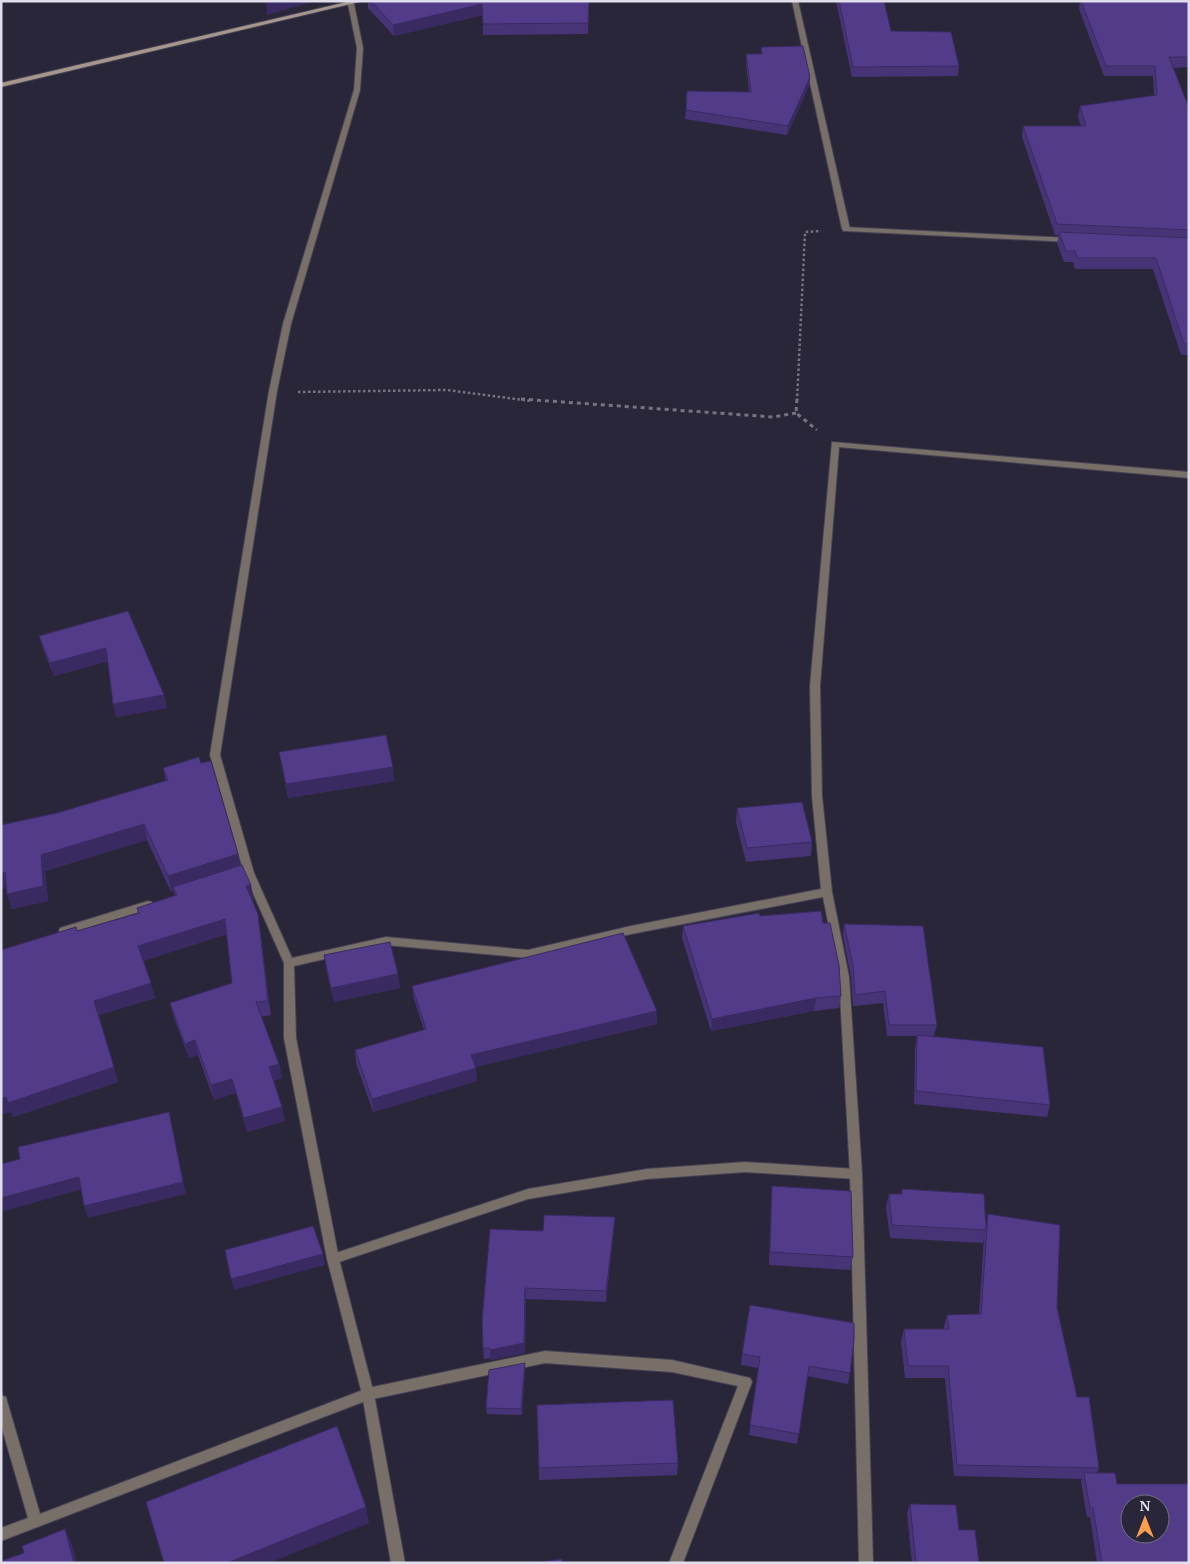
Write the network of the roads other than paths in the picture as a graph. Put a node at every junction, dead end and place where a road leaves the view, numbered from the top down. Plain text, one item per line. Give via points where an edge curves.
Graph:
1 (795, 1) edge
2 (356, 3) edge
3 (1, 85) edge
4 (1081, 240) edge
5 (1189, 475) edge
6 (827, 892) junction
7 (157, 902) edge
8 (56, 934) edge
9 (289, 963) junction
10 (856, 1174) junction
11 (333, 1259) junction
12 (368, 1394) junction
13 (1, 1401) edge
14 (35, 1521) junction
15 (1, 1535) edge
16 (398, 1563) edge
17 (676, 1563) edge
18 (866, 1563) edge

1 - 4 street via 846,229
2 - 3 street
2 - 9 street via 360,48 357,90 287,324 273,391 215,755 245,874
5 - 6 street via 835,444 815,686 817,796
6 - 9 street via 631,930 528,954 386,941
6 - 10 street via 844,977
7 - 8 street
9 - 11 street via 290,1038
10 - 11 street via 746,1167 647,1174 528,1194
10 - 18 street
11 - 12 street
12 - 14 street
12 - 16 street
12 - 17 street via 545,1357 672,1366 746,1382
13 - 14 street
14 - 15 street

